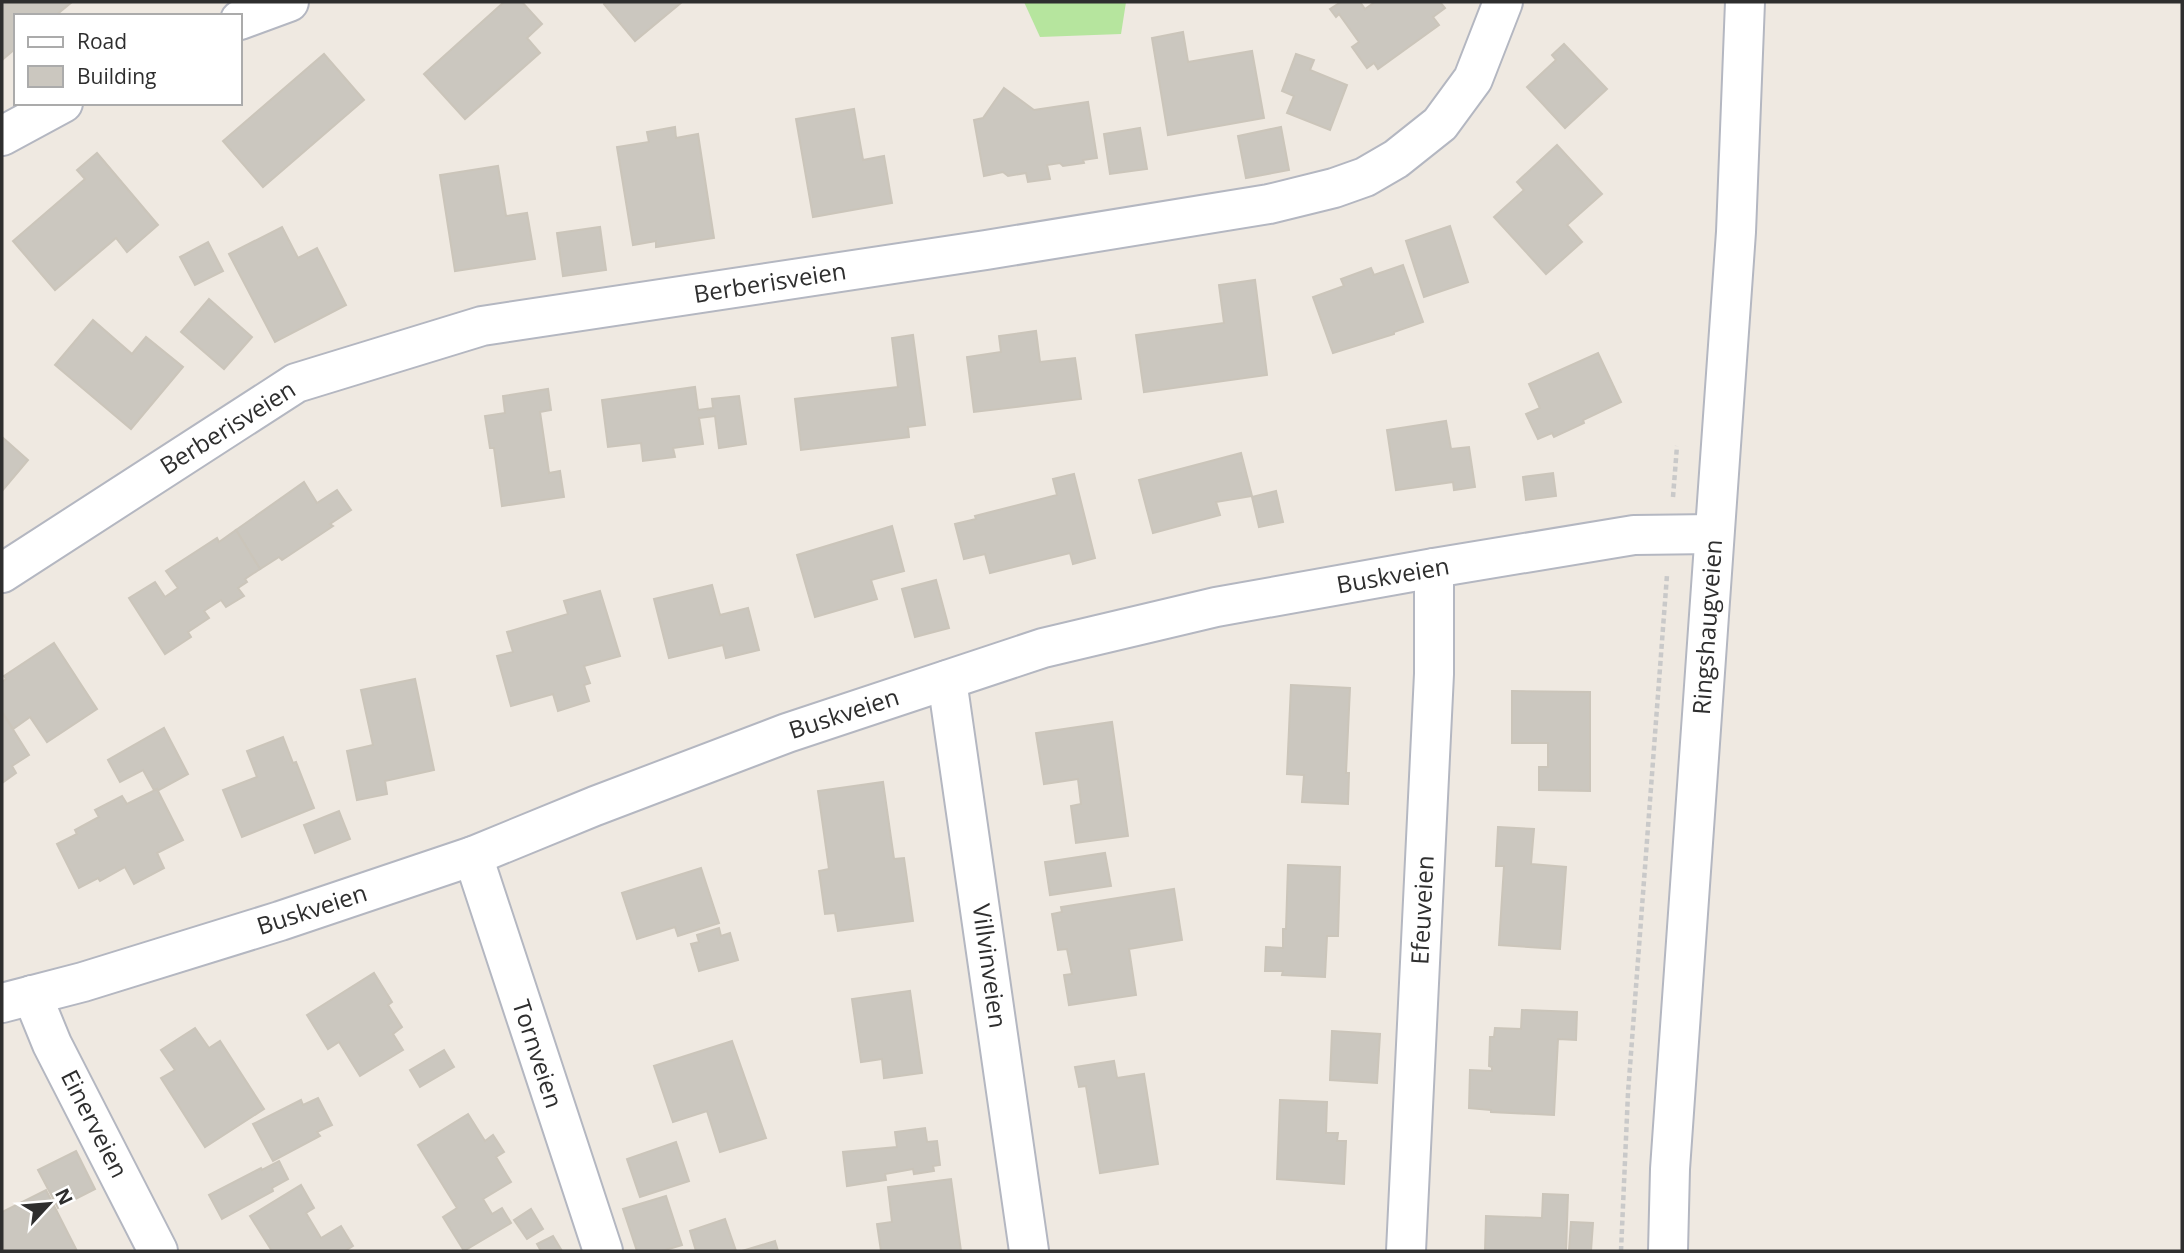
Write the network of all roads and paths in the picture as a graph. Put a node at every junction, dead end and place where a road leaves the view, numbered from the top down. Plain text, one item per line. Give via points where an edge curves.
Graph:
1 (289, 2) edge
2 (1503, 2) edge
3 (1745, 2) edge
4 (242, 19) edge
5 (59, 105) edge
6 (2, 136) edge
7 (1678, 440) dead end
8 (1670, 534) junction
9 (1714, 534) junction
10 (1434, 568) junction
11 (2, 573) edge
12 (947, 680) junction
13 (472, 856) junction
14 (17, 999) edge
15 (159, 1251) edge
16 (603, 1251) edge
17 (1029, 1251) edge
18 (1406, 1251) edge
19 (1621, 1251) edge
20 (1668, 1251) edge

1 - 4 street
2 - 11 street, Berberisveien via 1473,79 1440,124 1365,177 1255,206 482,326 296,383
3 - 9 street, Ringshaugveien via 1736,232
5 - 6 street
7 - 8 path
8 - 9 street, Buskveien
8 - 10 street, Buskveien
8 - 19 path via 1628,1093
9 - 20 street, Ringshaugveien
10 - 12 street, Buskveien via 1216,607 1043,648
10 - 18 street, Efeuveien via 1434,674
12 - 13 street, Buskveien via 787,733
12 - 17 street, Villvinveien
13 - 14 street, Buskveien via 280,921
13 - 16 street, Tornveien
14 - 15 street, Einerveien via 52,1044

